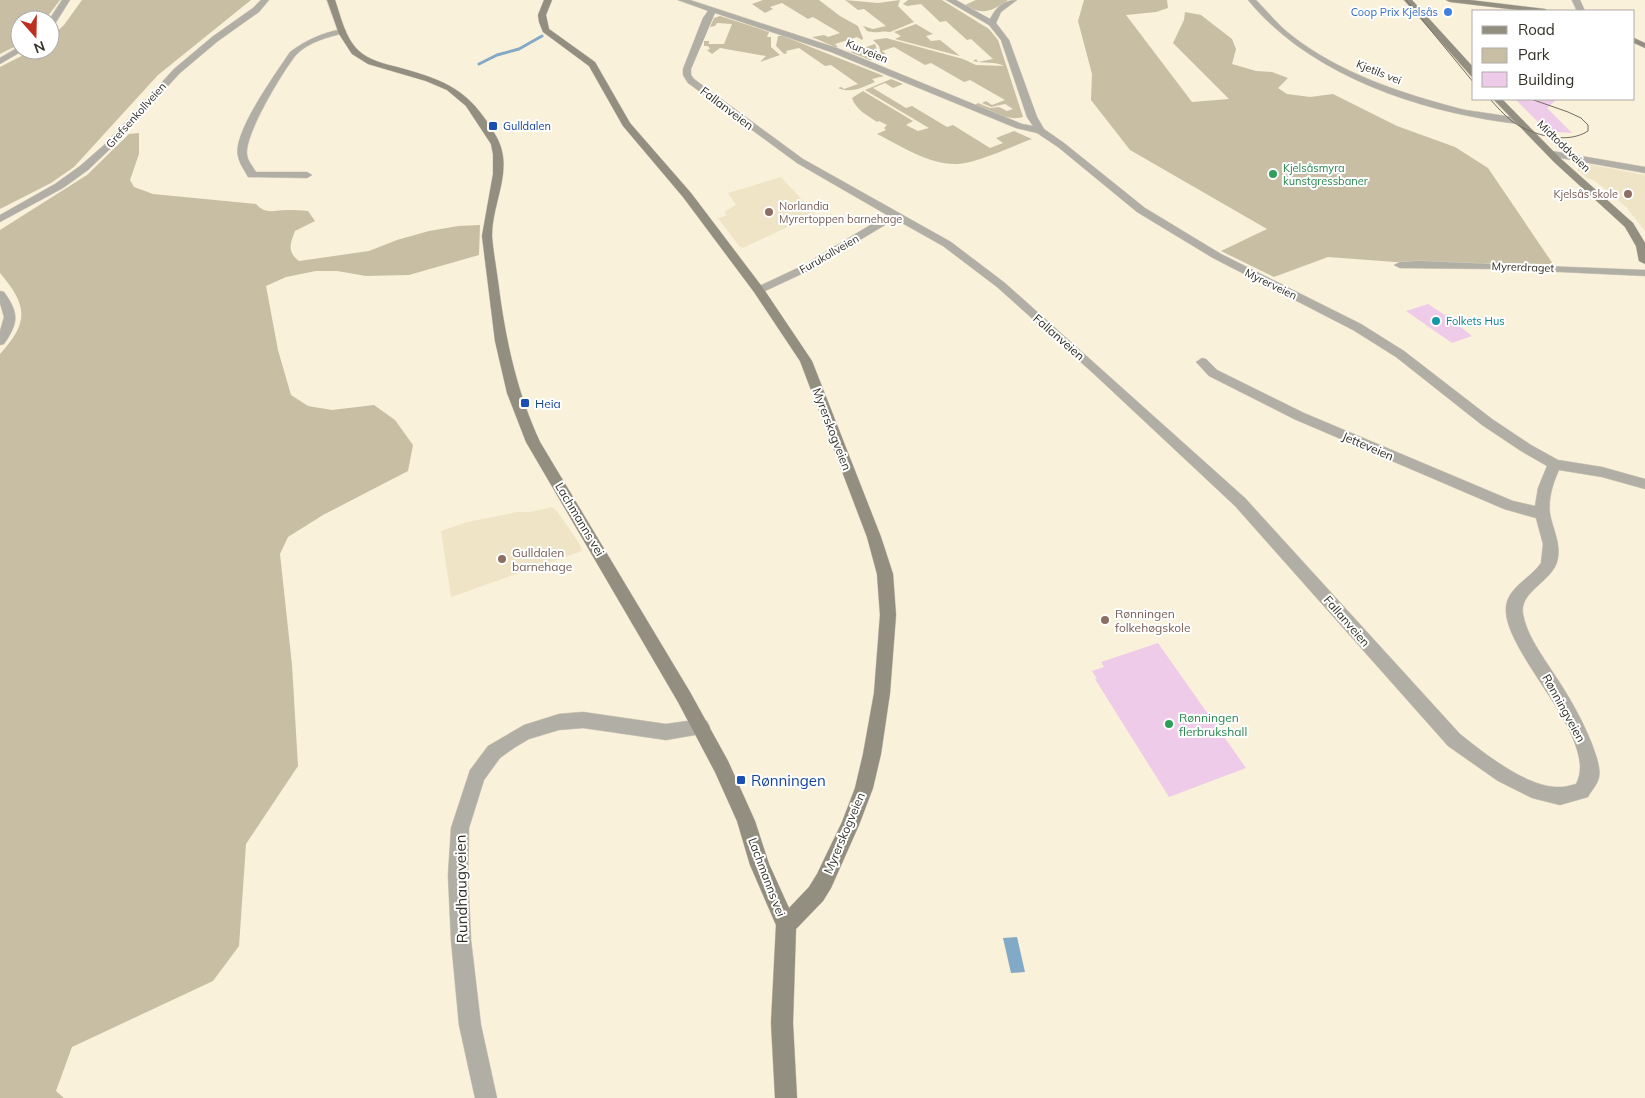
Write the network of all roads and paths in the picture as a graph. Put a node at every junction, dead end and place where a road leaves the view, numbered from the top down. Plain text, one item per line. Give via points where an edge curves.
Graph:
1 (265, 0) edge
2 (331, 0) edge
3 (548, 0) edge
4 (682, 0) edge
5 (950, 0) edge
6 (1013, 0) edge
7 (1252, 0) edge
8 (1408, 0) edge
9 (1450, 0) edge
10 (713, 10) junction
11 (1536, 10) edge
12 (992, 23) junction
13 (342, 31) junction
14 (1472, 72) edge
15 (1498, 100) edge
16 (1519, 121) junction
17 (1040, 131) junction
18 (1552, 154) junction
19 (1645, 170) edge
20 (307, 175) dead end
21 (896, 214) junction
22 (0, 219) edge
23 (1645, 261) edge
24 (1400, 265) dead end
25 (1645, 273) edge
26 (759, 290) junction
27 (0, 294) edge
28 (0, 340) edge
29 (1202, 362) dead end
30 (1555, 464) junction
31 (1645, 484) edge
32 (1543, 514) junction
33 (1429, 714) joint
34 (700, 728) junction
35 (786, 925) junction
36 (486, 1098) edge
37 (786, 1098) edge

1 - 22 street, Grefsenkollveien via 181,67 84,168
2 - 13 street, Lachmanns vei
3 - 26 street, Myrerskogveien via 542,13 546,30 592,64 626,124 687,195
4 - 10 street, Kurveien
5 - 12 street
6 - 12 street via 998,11
7 - 16 street, Kjetils vei via 1289,37 1346,70 1424,101
8 - 14 street
9 - 11 street
10 - 17 street, Kurveien via 834,50 1019,126
10 - 21 street, Fallanveien via 687,70 691,81 800,162
12 - 17 street via 1006,40 1032,117
13 - 20 street via 312,40 293,54 243,141 242,156 252,174
13 - 34 street, Lachmanns vei via 351,47 364,59 430,79 457,92 470,104 493,138 499,162 487,236 504,362 515,401 533,442
15 - 16 street, Midtoddveien
16 - 18 street, Midtoddveien
17 - 30 street, Myrerveien via 1164,226 1356,327 1400,354 1493,426
18 - 19 street
18 - 23 street, Midtoddveien via 1629,225
21 - 26 street, Furukollveien via 806,268
21 - 33 street, Fallanveien via 947,244 1001,285 1189,454 1247,509
24 - 25 street, Myrerdraget
26 - 35 street, Myrerskogveien via 806,362 874,537 885,574 888,615 880,701 864,788 824,881
27 - 28 street via 8,304 10,317
29 - 32 street, Jetteveien via 1213,372 1299,416 1509,505
30 - 31 street, Myrerveien
30 - 32 street, Rønningveien via 1549,476
32 - 33 street, Rønningveien via 1551,542 1548,565 1516,599 1514,607 1526,643 1582,739 1592,774 1589,784 1568,796 1557,796 1526,786 1471,754
34 - 35 street, Lachmanns vei via 741,807 760,865
34 - 36 street, Rundhaugveien via 666,732 583,720 559,722 524,733 508,742 494,752 476,776 460,828 458,875 470,1025
35 - 37 street, Lachmanns vei via 782,1024

